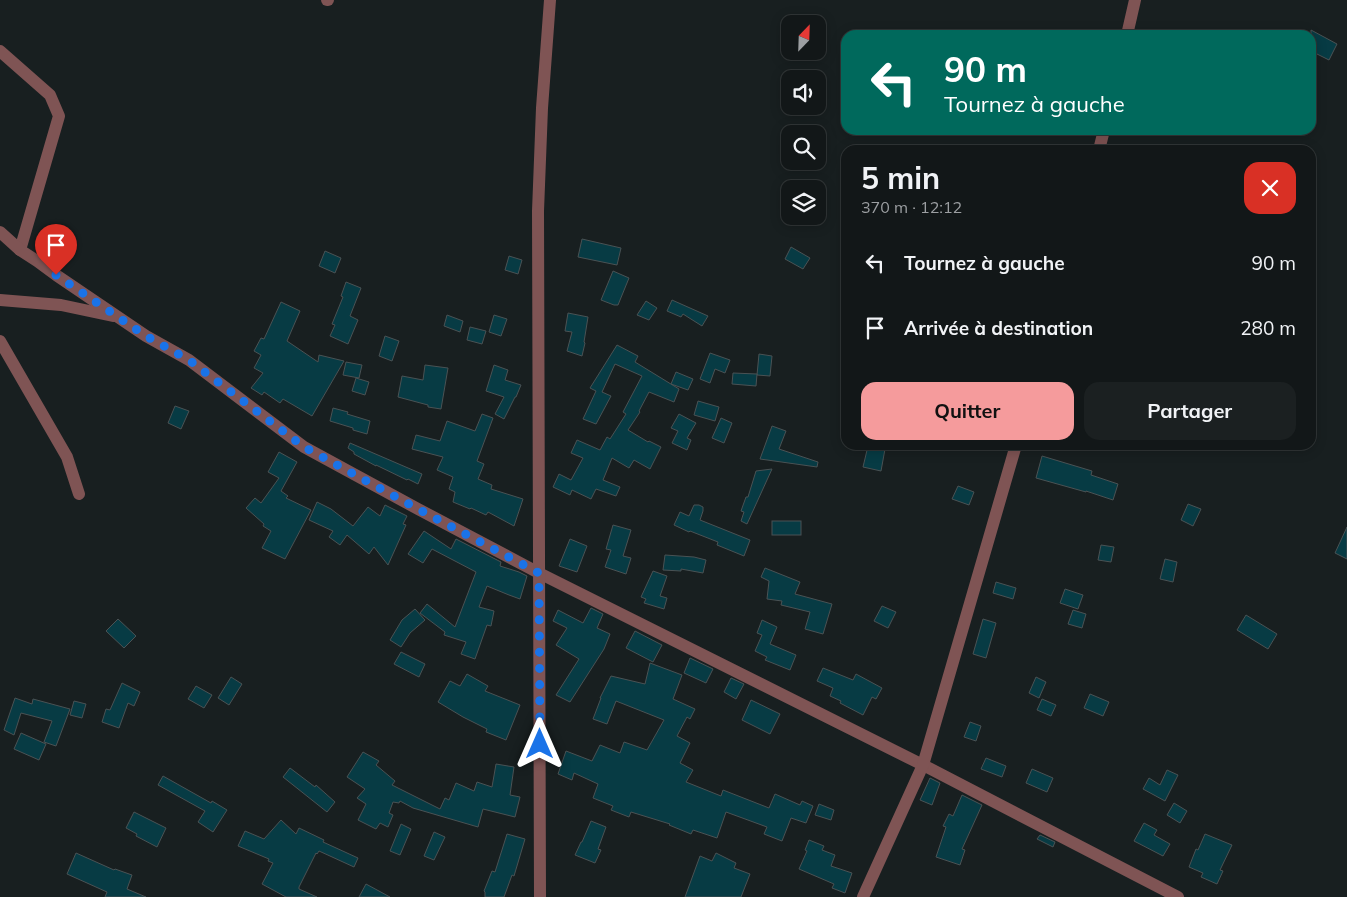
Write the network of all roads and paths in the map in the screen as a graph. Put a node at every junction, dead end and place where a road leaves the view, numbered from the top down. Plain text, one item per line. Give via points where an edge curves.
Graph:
1 (550, 0) edge
2 (1135, 0) edge
3 (1128, 30) edge
4 (0, 50) edge
5 (0, 232) edge
6 (20, 250) junction
7 (0, 300) edge
8 (120, 318) junction
9 (0, 341) edge
10 (1015, 450) edge
11 (79, 494) dead end
12 (539, 573) junction
13 (923, 765) junction
14 (540, 897) edge
15 (863, 897) edge
16 (1178, 897) edge

1 - 12 street via 538,211
2 - 3 street
4 - 6 street via 50,95 59,116
5 - 6 street
6 - 8 street
7 - 8 street via 61,305
8 - 12 street via 189,360 304,447
9 - 11 street via 67,457
10 - 13 street
12 - 13 street
12 - 14 street
13 - 15 street
13 - 16 street

